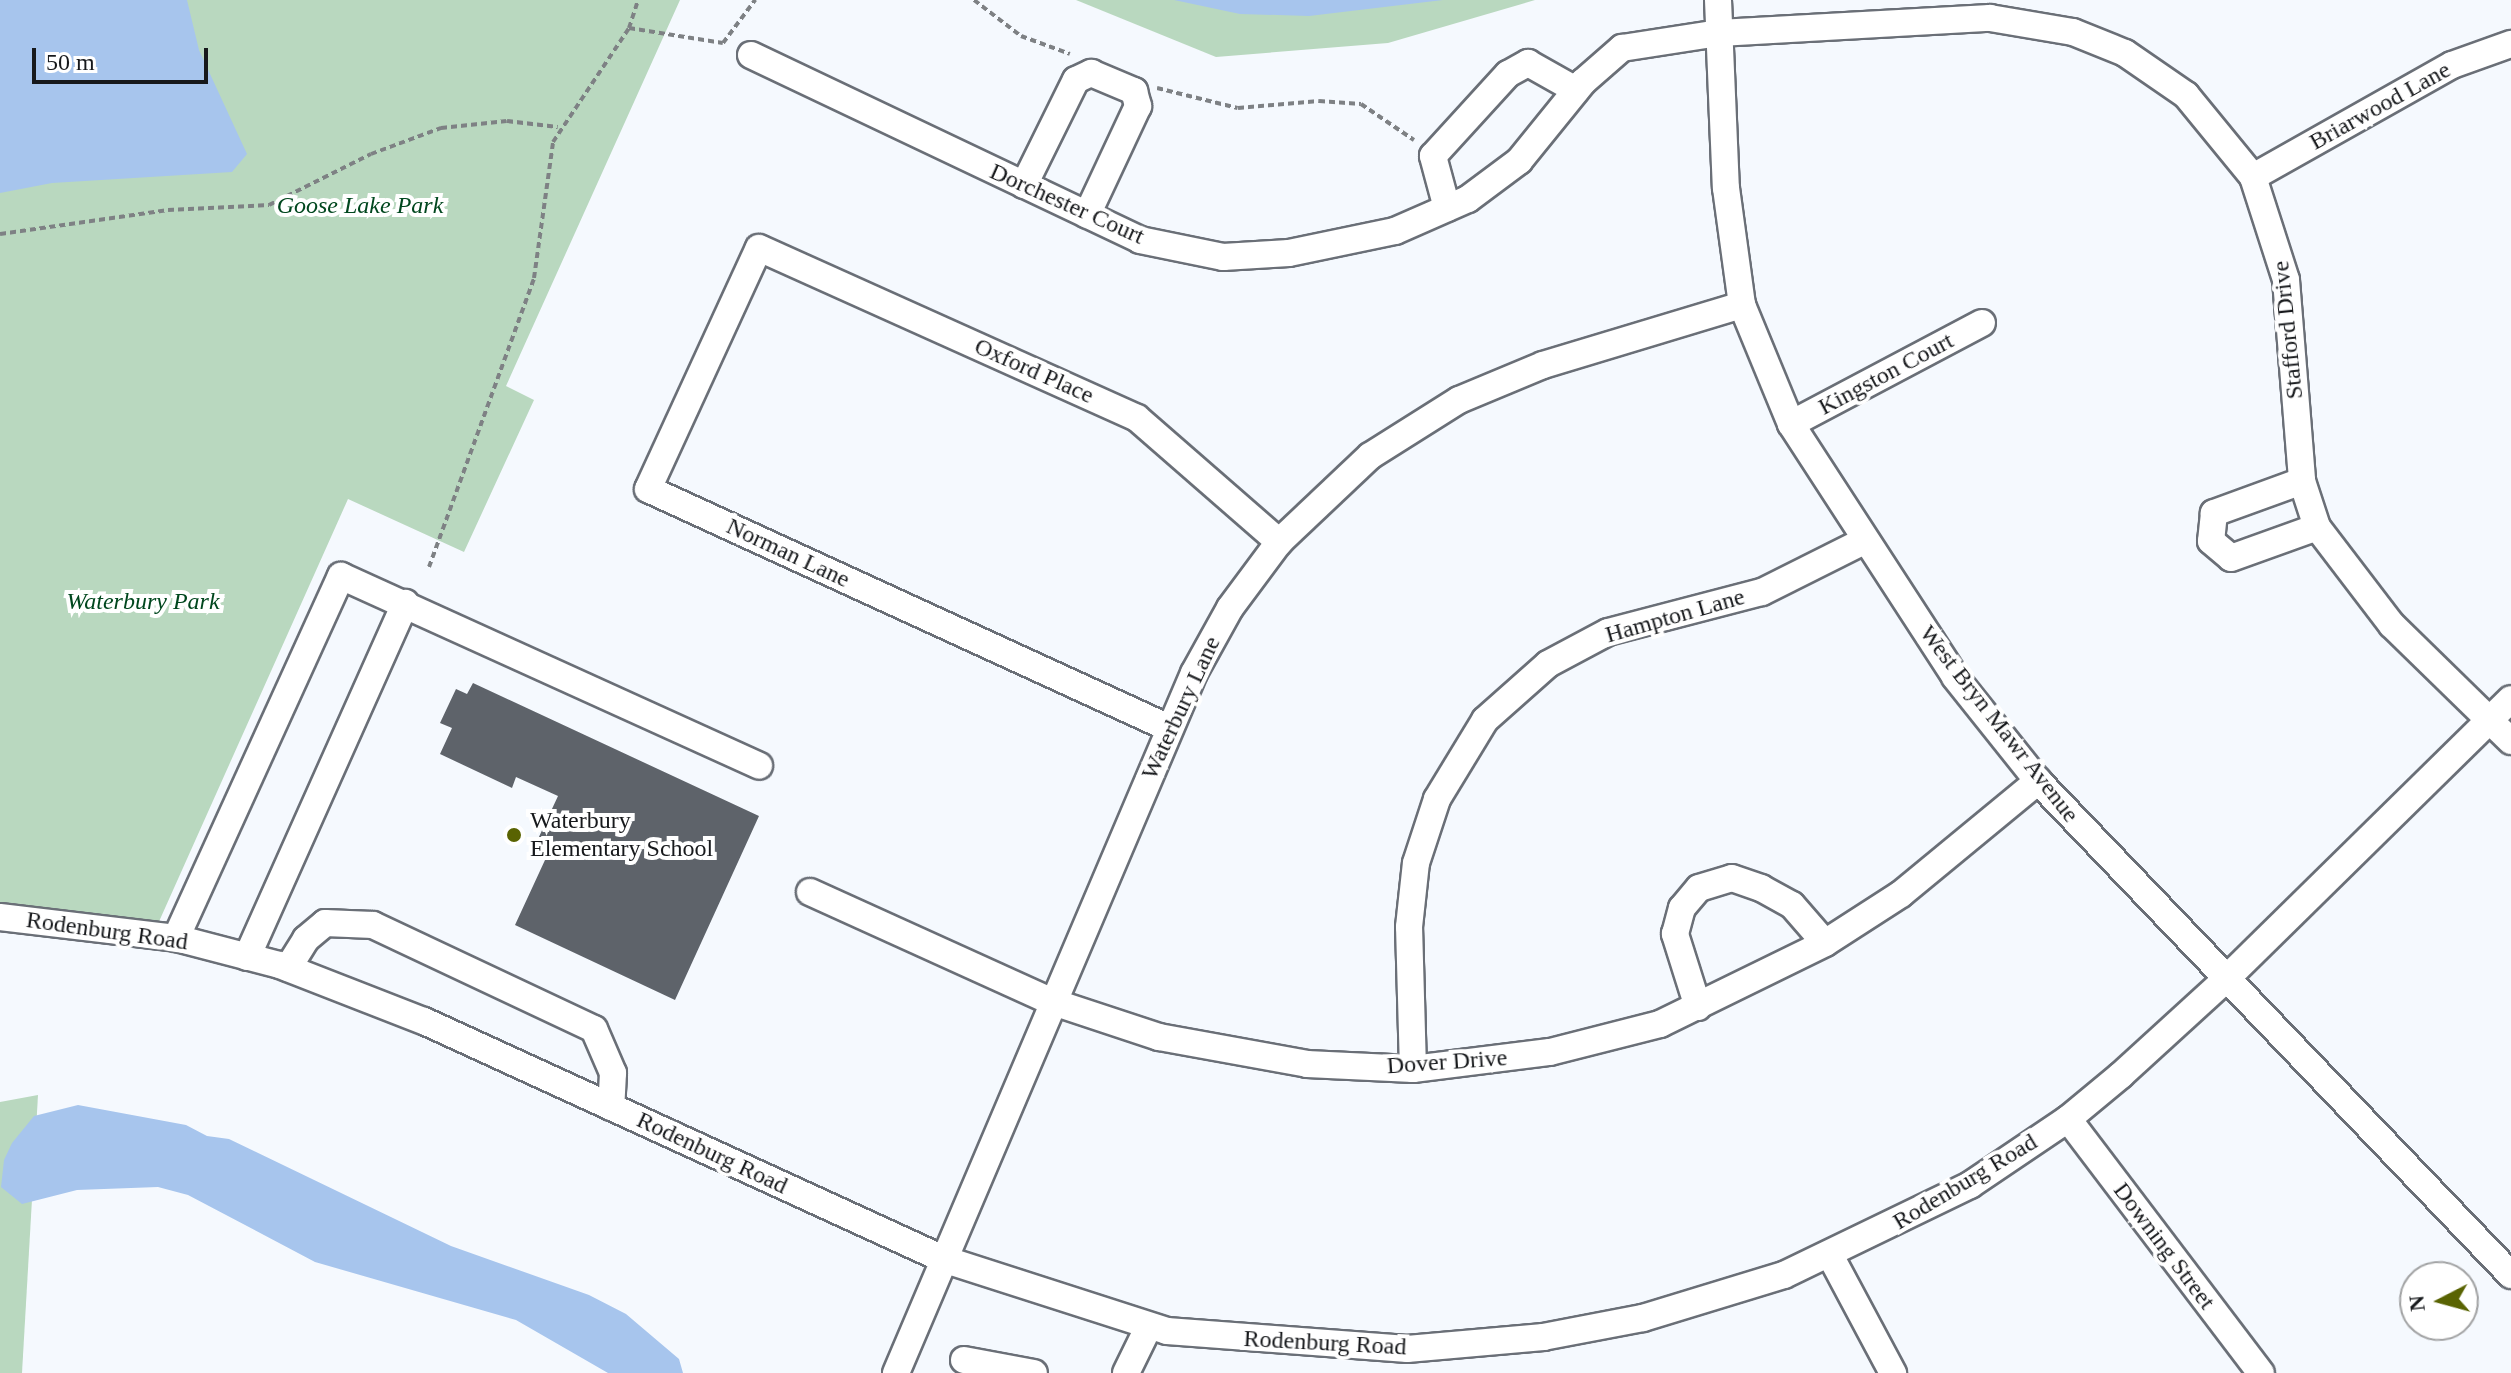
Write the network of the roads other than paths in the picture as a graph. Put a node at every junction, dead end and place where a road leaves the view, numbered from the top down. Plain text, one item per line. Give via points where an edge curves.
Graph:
1 (1718, 0) edge
2 (1719, 33) junction
3 (2511, 44) edge
4 (751, 55) dead end
5 (1576, 90) junction
6 (2253, 177) junction
7 (1024, 185) junction
8 (1447, 208) junction
9 (1087, 215) junction
10 (759, 248) joint
11 (1742, 305) junction
12 (1982, 323) dead end
13 (1791, 424) junction
14 (2302, 481) junction
15 (2317, 527) junction
16 (1864, 541) junction
17 (1279, 542) junction
18 (405, 603) junction
19 (2511, 699) edge
20 (2492, 722) junction
21 (1169, 728) junction
22 (2511, 741) edge
23 (759, 766) dead end
24 (2038, 781) junction
25 (810, 892) dead end
26 (0, 917) edge
27 (176, 938) junction
28 (1825, 943) junction
29 (247, 957) junction
30 (288, 968) junction
31 (2224, 981) junction
32 (1053, 1002) junction
33 (1698, 1007) junction
34 (1413, 1069) junction
35 (611, 1107) junction
36 (2068, 1119) junction
37 (1831, 1257) junction
38 (943, 1259) junction
39 (2511, 1275) edge
40 (1149, 1326) junction
41 (964, 1360) dead end
42 (1408, 1361) edge
43 (1884, 1370) edge
44 (896, 1373) edge
45 (1034, 1373) edge
46 (1126, 1373) edge
47 (2261, 1373) edge

1 - 2 street, West Bryn Mawr Avenue
2 - 5 street, Dorchester Court via 1622,48
2 - 6 street, Stafford Drive via 1990,18 2073,32 2125,53 2186,95
2 - 11 street, West Bryn Mawr Avenue via 1726,188
3 - 6 street, Briarwood Lane via 2452,65
4 - 7 street, Dorchester Court
5 - 8 street, Dorchester Court via 1519,161
5 - 8 street via 1528,63 1508,74 1433,156
6 - 14 street, Stafford Drive via 2286,280
7 - 9 street, Dorchester Court
7 - 9 street via 1076,80 1091,73 1134,91 1138,106
8 - 9 street, Dorchester Court via 1395,231 1289,253 1223,257 1140,240
10 - 17 street, Oxford Place via 1145,422
10 - 21 street, Norman Lane via 648,489
11 - 13 street, West Bryn Mawr Avenue
11 - 17 street, Waterbury Lane via 1543,365 1459,400 1370,456
12 - 13 street, Kingston Court
13 - 16 street, West Bryn Mawr Avenue
14 - 15 street, Stafford Drive
14 - 15 street via 2214,513 2211,541 2231,558
15 - 20 street, Stafford Drive via 2392,625
16 - 24 street, West Bryn Mawr Avenue via 1955,677
16 - 34 street, Hampton Lane via 1762,592 1608,632 1548,664 1485,720 1437,799 1416,863 1409,927
17 - 21 street, Waterbury Lane via 1230,608
18 - 23 street
18 - 27 street via 341,576
18 - 29 street
19 - 20 street, Rodenburg Road
20 - 22 street, Stafford Drive
20 - 31 street, Rodenburg Road
21 - 32 street, Waterbury Lane
24 - 28 street, Dover Drive via 1901,894
24 - 31 street, West Bryn Mawr Avenue
25 - 32 street, Dover Drive
26 - 27 street, Rodenburg Road
27 - 29 street, Rodenburg Road
28 - 33 street, Dover Drive
28 - 33 street via 1792,905 1761,888 1732,878 1699,888 1682,908 1675,934
29 - 30 street, Rodenburg Road
30 - 35 street, Rodenburg Road via 424,1021
30 - 35 street via 306,939 325,923 373,925 594,1029 613,1073
31 - 36 street, Rodenburg Road
31 - 39 street, West Bryn Mawr Avenue
32 - 34 street, Dover Drive via 1159,1037 1239,1054 1307,1064
32 - 38 street, Waterbury Lane
33 - 34 street, Dover Drive via 1660,1024 1550,1052
35 - 38 street, Rodenburg Road
36 - 37 street, Rodenburg Road via 1970,1185
36 - 47 street, Downing Street
37 - 42 street, Rodenburg Road via 1643,1318
37 - 43 street
38 - 40 street, Rodenburg Road
38 - 44 street, Waterbury Lane
40 - 42 street, Rodenburg Road
40 - 46 street
41 - 45 street

